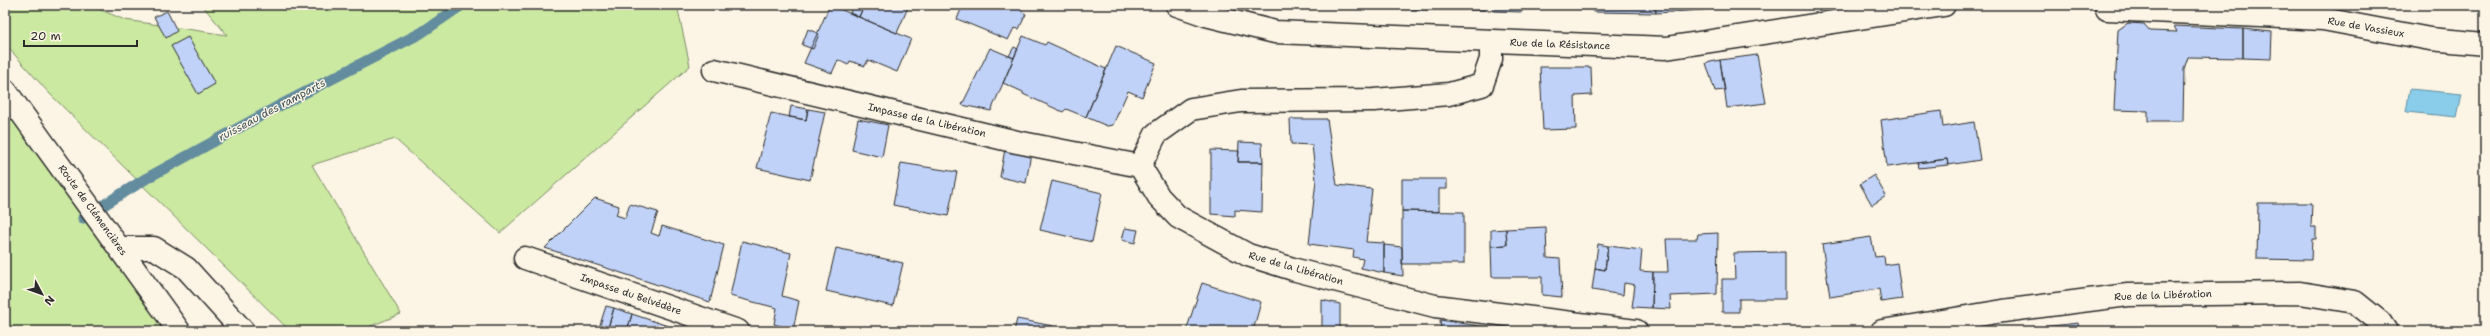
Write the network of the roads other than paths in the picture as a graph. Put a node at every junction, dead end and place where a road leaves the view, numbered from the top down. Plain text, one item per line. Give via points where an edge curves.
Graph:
1 (1177, 5) edge
2 (1944, 5) edge
3 (2106, 5) edge
4 (1491, 41) junction
5 (2485, 44) edge
6 (714, 70) dead end
7 (5, 90) edge
8 (1140, 166) junction
9 (121, 248) junction
10 (525, 258) dead end
11 (179, 331) edge
12 (244, 331) edge
13 (738, 331) edge
14 (1636, 331) edge
15 (1882, 331) edge
16 (2386, 331) edge

1 - 4 street, Rue de la Résistance via 1275,32
2 - 4 street, Rue de la Résistance via 1666,48
3 - 5 street, Rue de Vassieux via 2106,9 2323,20 2430,39
4 - 8 street via 1491,59 1482,85 1449,94 1381,99 1241,102 1191,109 1156,134
6 - 8 street, Impasse de la Libération via 1017,142
7 - 9 street, Route de Clémencières
8 - 14 street, Rue de la Libération via 1159,197 1178,217 1248,255 1435,306
9 - 11 street, Route de Clémencières
9 - 12 street via 154,248 186,268
10 - 13 street, Impasse du Belvédère
15 - 16 street, Rue de la Libération via 2003,311 2128,295 2300,293 2355,302 2380,322

